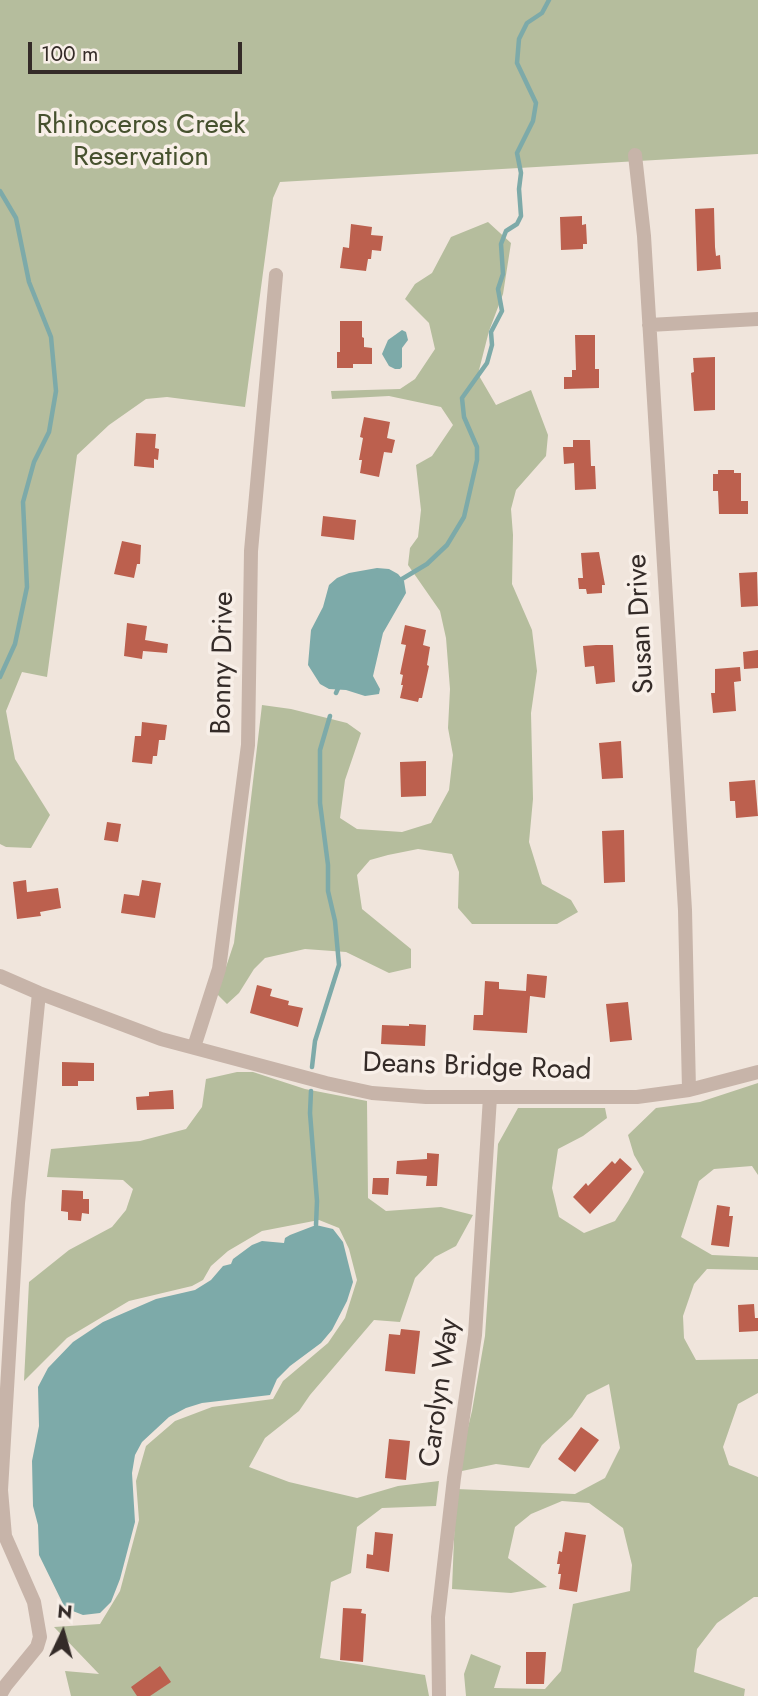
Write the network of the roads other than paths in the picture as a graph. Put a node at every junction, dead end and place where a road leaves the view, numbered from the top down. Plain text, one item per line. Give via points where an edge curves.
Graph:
1 (635, 155) dead end
2 (276, 275) dead end
3 (758, 319) edge
4 (649, 325) junction
5 (0, 976) edge
6 (39, 993) junction
7 (194, 1047) junction
8 (758, 1072) edge
9 (689, 1090) junction
10 (490, 1097) junction
11 (0, 1696) edge
12 (439, 1696) edge

1 - 4 street, Susan Drive
2 - 7 street, Bonny Drive via 251,551 248,745 219,970
3 - 4 street
4 - 9 street, Susan Drive via 685,910
5 - 6 street, Deans Bridge Road
6 - 7 street, Deans Bridge Road
6 - 11 street via 18,1203 1,1490 5,1536 34,1602 40,1637
7 - 10 street, Deans Bridge Road via 361,1091
8 - 9 street, Deans Bridge Road
9 - 10 street, Deans Bridge Road via 637,1097
10 - 12 street, Carolyn Way via 475,1335 438,1617

